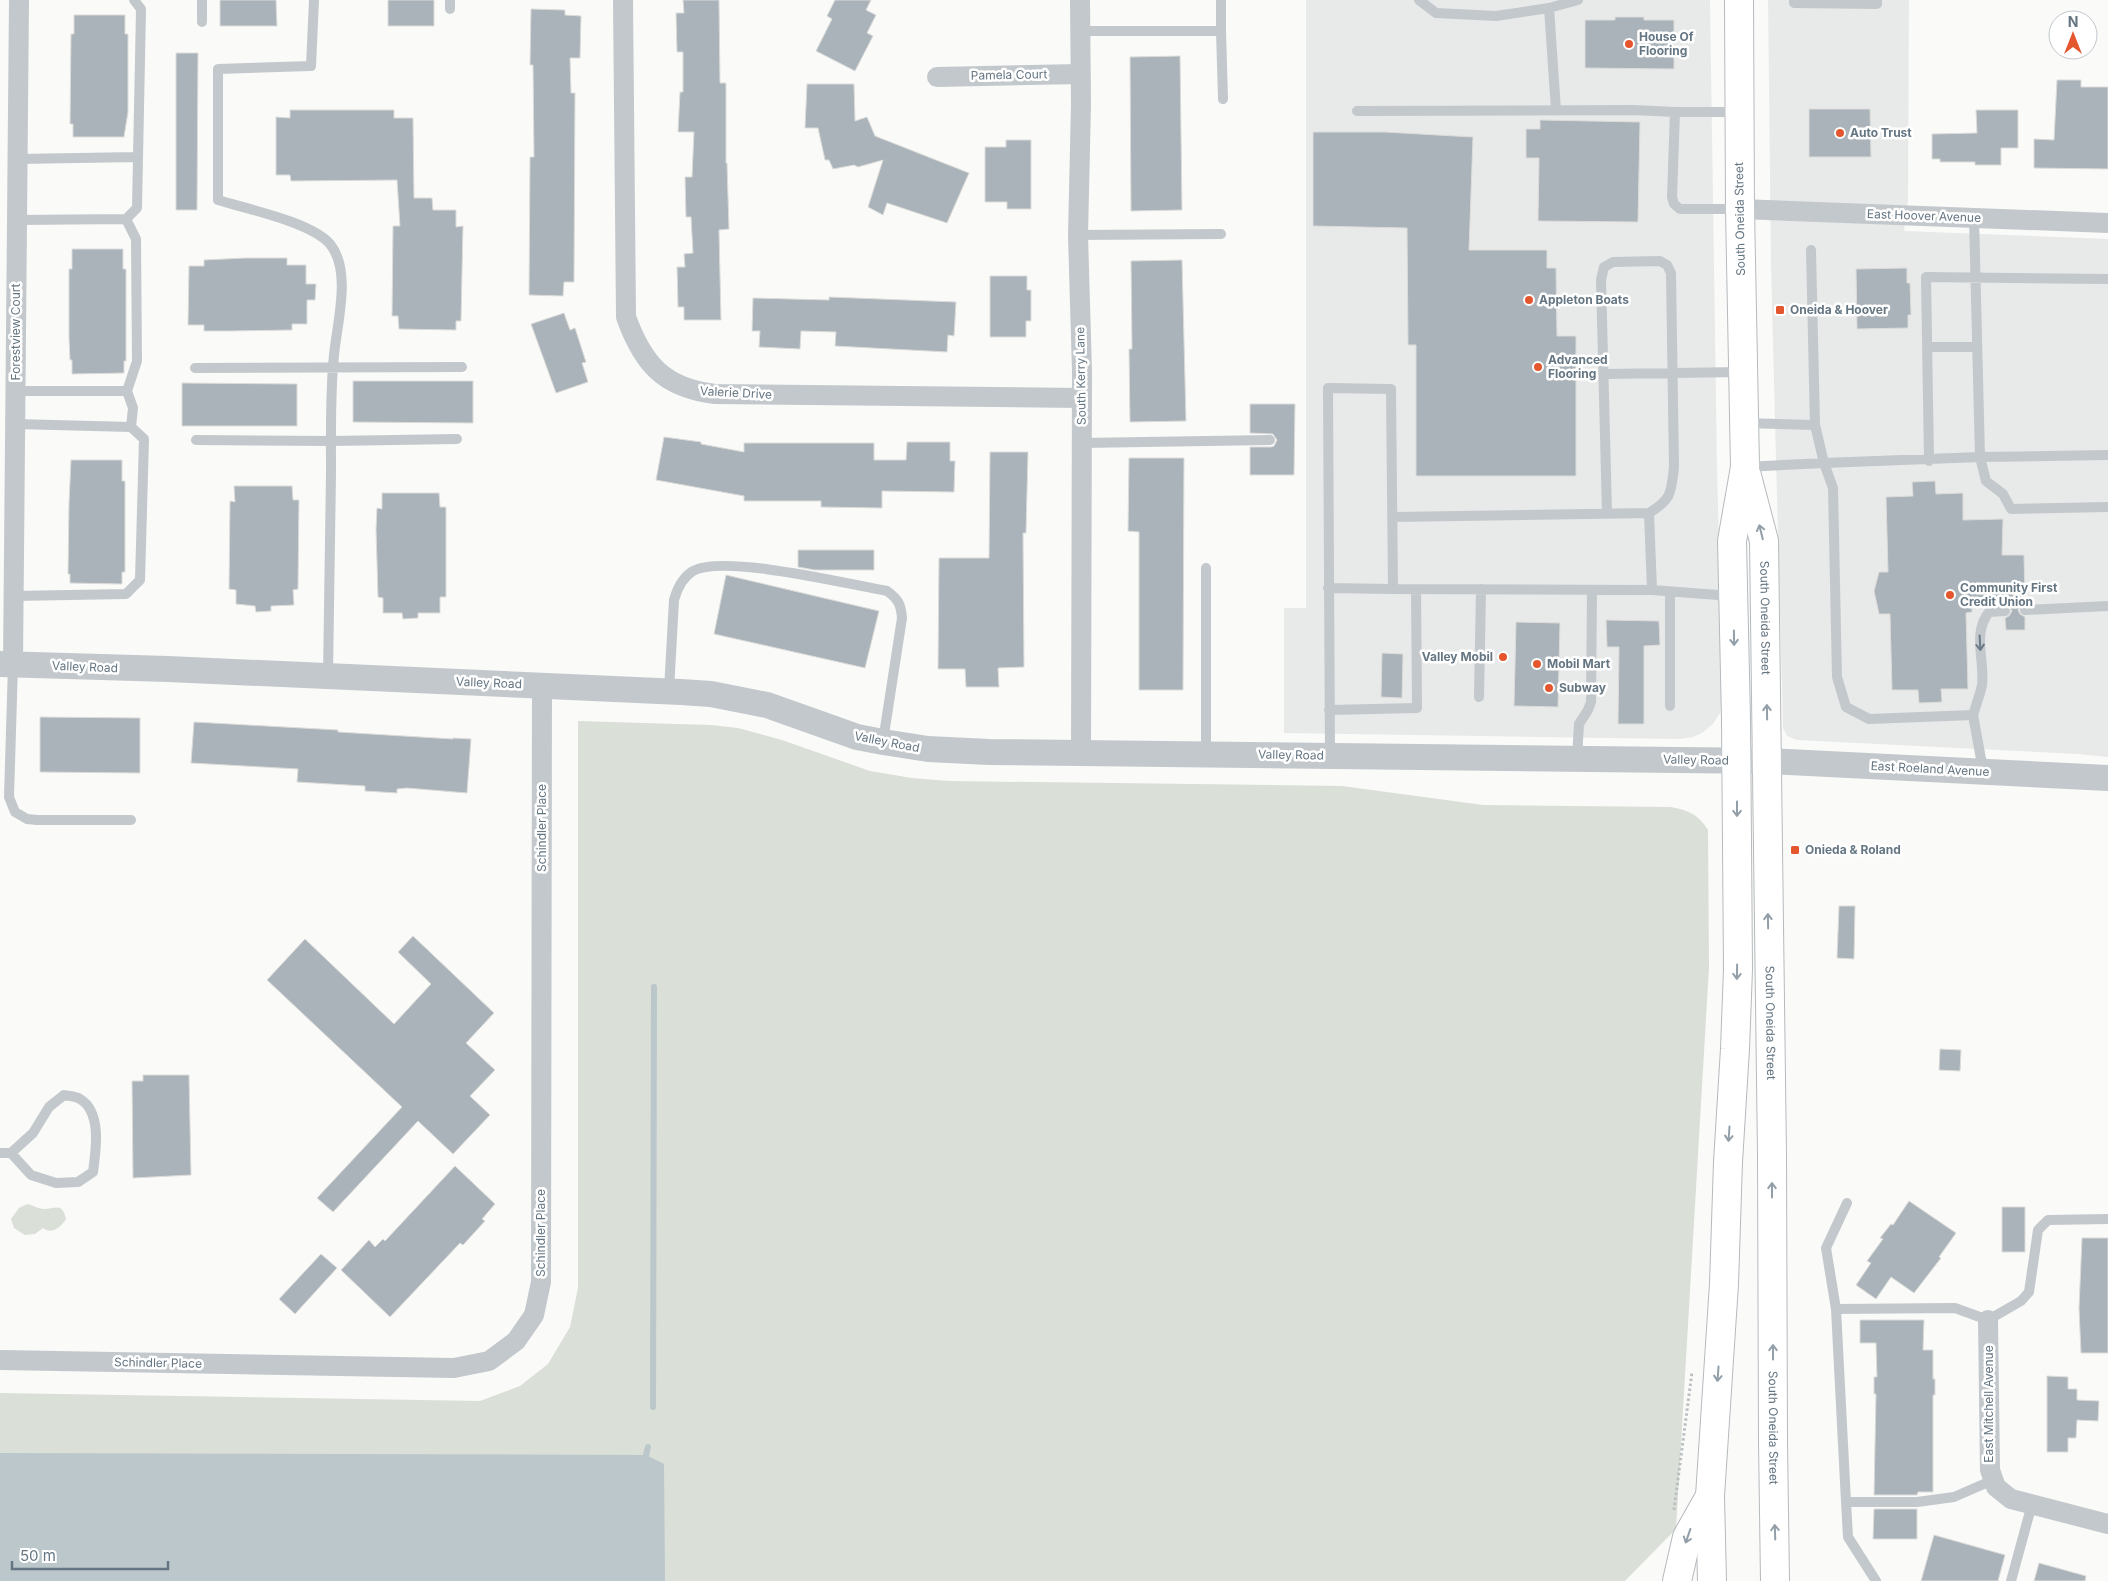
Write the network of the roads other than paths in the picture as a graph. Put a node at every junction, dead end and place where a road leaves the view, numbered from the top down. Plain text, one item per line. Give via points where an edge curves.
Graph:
1 (19, 0) edge
2 (134, 0) edge
3 (202, 0) edge
4 (314, 0) edge
5 (623, 0) edge
6 (1080, 0) edge
7 (1221, 0) edge
8 (1419, 0) edge
9 (1578, 0) edge
10 (1739, 0) edge
11 (1794, 0) edge
12 (1877, 0) edge
13 (1549, 8) junction
14 (202, 22) dead end
15 (1080, 32) junction
16 (1221, 32) junction
17 (1081, 74) junction
18 (937, 77) dead end
19 (1223, 99) dead end
20 (1556, 110) junction
21 (1357, 111) dead end
22 (1675, 112) junction
23 (1739, 112) junction
24 (138, 157) junction
25 (18, 160) junction
26 (1740, 209) junction
27 (1974, 218) junction
28 (126, 219) junction
29 (17, 220) junction
30 (2108, 223) edge
31 (1221, 234) dead end
32 (1078, 235) junction
33 (1811, 250) dead end
34 (1974, 278) junction
35 (2108, 280) edge
36 (1927, 347) junction
37 (1976, 347) junction
38 (462, 367) dead end
39 (195, 368) dead end
40 (332, 369) junction
41 (1742, 372) junction
42 (1673, 373) junction
43 (1604, 374) junction
44 (16, 391) junction
45 (127, 391) junction
46 (1081, 398) junction
47 (1743, 422) junction
48 (15, 424) junction
49 (1815, 425) junction
50 (131, 427) junction
51 (457, 439) dead end
52 (196, 440) dead end
53 (1270, 440) dead end
54 (331, 441) junction
55 (1081, 442) junction
56 (2108, 455) edge
57 (1980, 457) junction
58 (1929, 460) junction
59 (1824, 463) junction
60 (1745, 468) junction
61 (2108, 507) edge
62 (1649, 513) junction
63 (1607, 514) junction
64 (1392, 517) junction
65 (1206, 568) dead end
66 (1328, 588) junction
67 (1392, 588) junction
68 (1416, 588) junction
69 (1481, 589) junction
70 (1592, 590) junction
71 (1652, 590) junction
72 (1670, 592) junction
73 (14, 596) junction
74 (1733, 596) junction
75 (2108, 606) edge
76 (2025, 610) dead end
77 (2005, 611) dead end
78 (7, 664) edge
79 (328, 677) junction
80 (542, 685) junction
81 (669, 691) junction
82 (1479, 697) dead end
83 (1670, 706) dead end
84 (1329, 710) junction
85 (1973, 715) junction
86 (883, 742) junction
87 (1081, 751) junction
88 (1206, 753) junction
89 (1330, 756) junction
90 (1577, 759) junction
91 (1752, 760) junction
92 (1984, 771) junction
93 (2108, 778) edge
94 (131, 820) dead end
95 (5, 1153) edge
96 (1847, 1203) dead end
97 (2108, 1219) edge
98 (1836, 1309) junction
99 (1988, 1320) junction
100 (0, 1360) edge
101 (1993, 1480) junction
102 (1710, 1496) junction
103 (1846, 1502) junction
104 (2032, 1504) junction
105 (2108, 1524) edge
106 (1677, 1581) edge
107 (1712, 1581) edge
108 (1776, 1581) edge
109 (1876, 1581) edge
110 (2011, 1581) edge

1 - 25 street, Forestview Court
2 - 24 lane via 141,9
3 - 14 lane
4 - 40 lane via 311,66 218,69 218,200 297,224 321,235 330,245 337,258 342,292
5 - 46 street, Valerie Drive via 626,317 639,349 657,371 680,386 715,394
6 - 15 street, South Kerry Lane
7 - 16 lane
8 - 13 lane via 1436,13 1496,16
9 - 13 lane
10 - 23 main road, South Oneida Street
11 - 12 lane via 1794,3 1877,4
13 - 20 lane
15 - 16 lane
15 - 17 street, South Kerry Lane
16 - 19 lane
17 - 18 street, Pamela Court
17 - 32 street, South Kerry Lane
20 - 21 lane
20 - 22 lane
22 - 23 lane
22 - 26 lane via 1674,204 1680,209
23 - 26 main road, South Oneida Street
24 - 25 lane
24 - 28 lane via 137,208
25 - 29 street, Forestview Court
26 - 27 street, East Hoover Avenue
26 - 41 main road, South Oneida Street
27 - 30 street, East Hoover Avenue
27 - 34 lane
28 - 29 lane
28 - 45 lane via 136,239 138,361
29 - 44 street, Forestview Court
31 - 32 lane
32 - 46 street, South Kerry Lane
33 - 49 lane
34 - 35 lane
34 - 36 lane via 1926,278
34 - 37 lane
36 - 37 lane
36 - 58 lane
37 - 57 lane
38 - 40 lane
39 - 40 lane
40 - 54 lane
41 - 42 lane
41 - 47 main road, South Oneida Street
42 - 43 lane
42 - 43 lane via 1671,273 1660,261 1613,262 1604,267
42 - 62 lane via 1674,467 1671,490 1665,504
43 - 63 lane
44 - 45 lane
44 - 48 street, Forestview Court
45 - 50 lane via 134,408
46 - 55 street, South Kerry Lane
47 - 49 lane
47 - 60 main road, South Oneida Street
48 - 50 lane
48 - 73 street, Forestview Court
49 - 59 lane
50 - 73 lane via 144,439 140,580 126,594
51 - 54 lane
52 - 54 lane
53 - 55 lane
54 - 79 lane
55 - 87 street, South Kerry Lane
56 - 57 lane
57 - 58 lane
57 - 61 lane via 1986,481 2003,494 2011,509
58 - 59 lane
59 - 60 lane
59 - 85 lane via 1833,488 1836,677 1846,707 1869,719
60 - 74 main road, South Oneida Street via 1732,541
91 -> 60 main road, South Oneida Street via 1764,541
62 - 63 lane
62 - 71 lane
63 - 64 lane
64 - 66 lane via 1391,389 1328,388
64 - 67 lane
65 - 88 lane
66 - 67 lane
66 - 84 lane
67 - 68 lane
68 - 69 lane
68 - 84 lane via 1417,708
69 - 70 lane
69 - 82 lane
70 - 71 lane
70 - 90 lane via 1590,702 1579,724
71 - 72 lane
72 - 74 lane
72 - 83 lane
73 - 78 street, Forestview Court
74 -> 91 main road, South Oneida Street
75 - 76 lane
77 -> 85 lane via 1989,612 1984,619 1980,634 1982,685
78 - 79 street, Valley Road
78 - 94 lane via 9,796 15,812 37,820
79 - 80 street, Valley Road
80 - 81 street, Valley Road
80 - 100 street, Schindler Place via 541,1282 534,1315 516,1341 489,1361 454,1368
81 - 86 street, Valley Road via 711,694 767,705 857,737
81 - 86 lane via 674,600 678,586 692,572 711,566 748,566 887,591 898,599 902,618
84 - 89 lane
85 - 92 lane
86 - 87 street, Valley Road via 928,749 989,752
87 - 88 street, Valley Road
88 - 89 street, Valley Road
89 - 90 street, Valley Road
90 - 91 street, Valley Road
91 - 92 street, East Roeland Avenue
91 -> 102 main road, South Oneida Street
108 -> 91 main road, South Oneida Street
92 - 93 street, East Roeland Avenue
95 - 95 lane via 31,1175 56,1183 78,1182 94,1172 94,1116 80,1099 64,1096 49,1107 33,1132
96 - 98 lane via 1826,1248
97 - 99 lane via 2048,1220 2038,1230 2029,1292 2021,1301
98 - 99 lane via 1955,1308
98 - 103 lane
99 - 101 street, East Mitchell Avenue via 1990,1470
101 - 103 lane via 1954,1497 1917,1502
101 - 104 street, East Mitchell Avenue via 1996,1487 2011,1499
102 -> 106 main road via 1687,1537
102 - 107 main road, South Oneida Street
103 - 109 lane via 1848,1537
104 - 105 street, East Mitchell Avenue
104 - 110 lane

